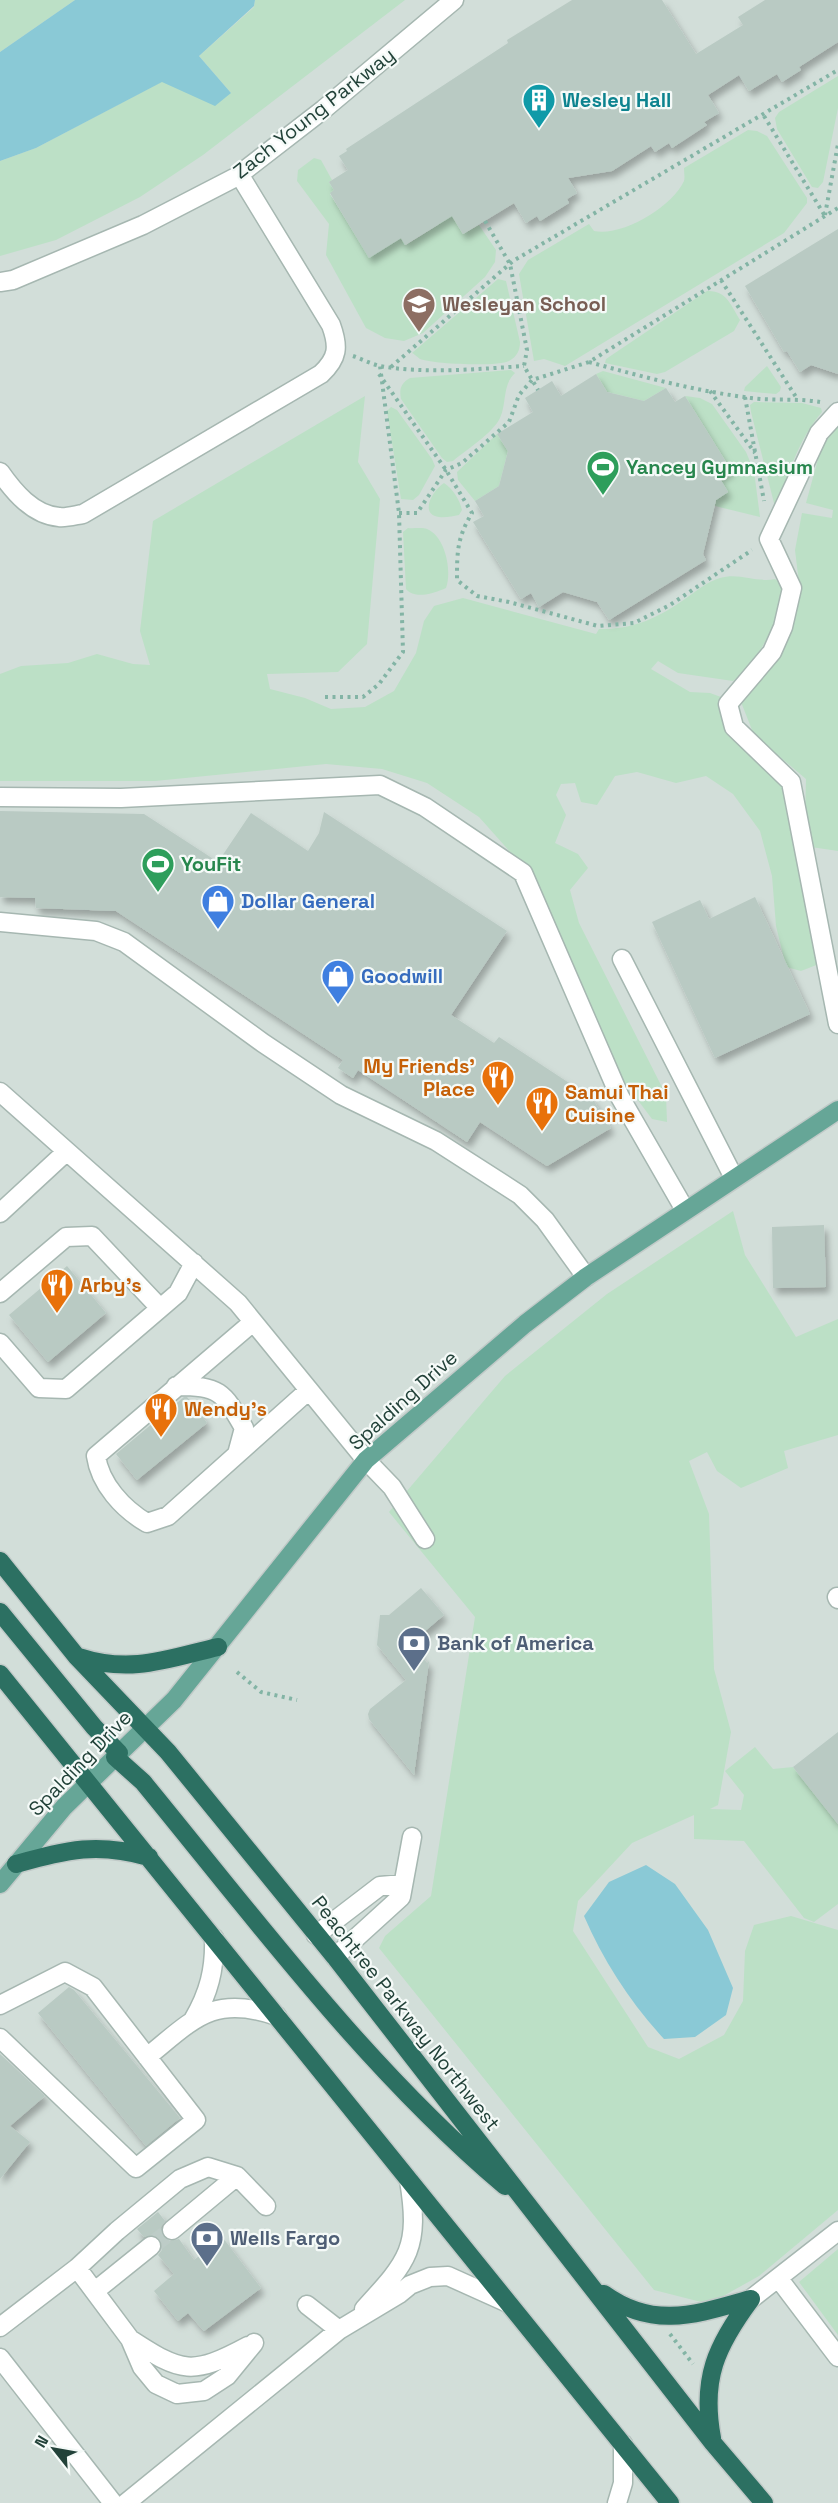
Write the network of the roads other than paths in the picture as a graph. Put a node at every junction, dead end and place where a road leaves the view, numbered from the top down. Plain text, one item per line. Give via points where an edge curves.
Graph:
1 (454, 0) edge
2 (239, 174) junction
3 (0, 282) edge
4 (833, 407) edge
5 (0, 472) edge
6 (0, 797) edge
7 (0, 922) edge
8 (622, 959) dead end
9 (838, 1024) edge
10 (0, 1092) edge
11 (838, 1110) edge
12 (66, 1152) junction
13 (734, 1178) junction
14 (685, 1210) junction
15 (0, 1213) edge
16 (194, 1263) junction
17 (586, 1277) junction
18 (0, 1293) edge
19 (160, 1308) junction
20 (253, 1322) junction
21 (0, 1343) edge
22 (176, 1386) junction
23 (309, 1390) junction
24 (237, 1454) junction
25 (366, 1460) junction
26 (424, 1539) dead end
27 (0, 1561) edge
28 (0, 1612) edge
29 (218, 1647) junction
30 (77, 1657) junction
31 (0, 1674) edge
32 (144, 1729) junction
33 (117, 1755) junction
34 (87, 1784) junction
35 (412, 1838) dead end
36 (149, 1857) junction
37 (16, 1864) junction
38 (0, 1884) edge
39 (403, 1884) junction
40 (316, 1935) junction
41 (214, 1938) junction
42 (335, 1957) junction
43 (0, 2005) edge
44 (277, 2016) junction
45 (193, 2020) junction
46 (0, 2038) edge
47 (147, 2057) junction
48 (237, 2176) junction
49 (409, 2180) junction
50 (266, 2206) dead end
51 (536, 2213) junction
52 (172, 2230) tunnel mouth
53 (838, 2231) edge
54 (151, 2246) tunnel mouth
55 (77, 2268) junction
56 (779, 2279) junction
57 (594, 2287) junction
58 (95, 2291) junction
59 (751, 2299) junction
60 (508, 2303) junction
61 (307, 2305) dead end
62 (0, 2326) edge
63 (346, 2326) junction
64 (130, 2340) junction
65 (838, 2356) edge
66 (0, 2358) edge
67 (713, 2443) junction
68 (623, 2444) junction
69 (113, 2503) edge
70 (126, 2503) edge
71 (617, 2503) edge
72 (670, 2503) edge
73 (764, 2503) edge

1 - 2 street, Zach Young Parkway
2 - 3 street, Zach Young Parkway via 143,225
2 - 5 street via 331,325 337,342 332,363 321,374 83,513 59,517 28,506
4 - 9 street via 769,539 792,588 783,627 772,652 728,704 734,727 791,782
6 - 14 street via 121,798 381,785 425,807 524,873 620,1097
7 - 17 street via 96,931 124,942 341,1095 436,1141 520,1195 545,1220
8 - 13 street
10 - 12 street
11 - 13 main road, Spalding Drive
12 - 15 street
12 - 16 street
13 - 14 main road, Spalding Drive
14 - 17 main road, Spalding Drive
16 - 19 street via 178,1293
16 - 20 street
17 - 25 main road, Spalding Drive
18 - 19 street via 66,1237 92,1236
19 - 21 street via 66,1389 39,1388
20 - 22 street
20 - 23 street
22 - 24 street via 204,1386 219,1393 232,1407 244,1428
22 - 24 street via 96,1456 98,1472 129,1512 147,1523 168,1516
23 - 24 street
23 - 25 street
25 - 26 street via 392,1487
25 - 29 main road, Spalding Drive
27 - 30 highway, Peachtree Parkway Northwest
28 - 33 highway
29 - 30 highway via 135,1666 106,1665
29 - 32 main road, Spalding Drive
30 - 32 highway, Peachtree Parkway Northwest
31 - 34 highway
32 - 33 main road, Spalding Drive
32 - 40 highway, Peachtree Parkway Northwest via 168,1752
33 - 34 main road, Spalding Drive
33 - 51 highway via 411,2101
34 - 36 highway
34 - 37 main road, Spalding Drive
35 - 39 street
36 - 37 highway via 96,1847
36 - 41 highway
37 - 38 main road, Spalding Drive
39 - 40 street via 380,1886
39 - 42 street via 401,1896
40 - 42 highway, Peachtree Parkway Northwest
41 - 44 highway
41 - 45 street via 212,1976
42 - 51 highway, Peachtree Parkway Northwest
43 - 47 street via 65,1972 93,1987
44 - 45 street via 234,2006 213,2010
44 - 49 highway
45 - 47 street
46 - 47 street via 136,2168 196,2120
48 - 50 street
48 - 52 street
48 - 55 street via 208,2167 180,2179
49 - 60 highway
49 - 63 street via 412,2243 404,2261
51 - 57 highway, Peachtree Parkway Northwest
53 - 56 street
54 - 58 street
55 - 58 street
55 - 62 street
56 - 59 street
56 - 65 street
57 - 59 highway via 616,2303 655,2316 684,2317
57 - 67 highway, Peachtree Parkway Northwest
58 - 64 street
59 - 67 highway via 729,2328 713,2362 708,2401
60 - 63 street via 448,2276 429,2277 410,2284
60 - 68 highway
61 - 63 street
63 - 70 street
64 - 64 street via 142,2367 156,2384 177,2394 204,2391 227,2376 254,2343 192,2368 175,2365
66 - 69 street
67 - 73 highway, Peachtree Parkway Northwest
68 - 71 street via 623,2483
68 - 72 highway

